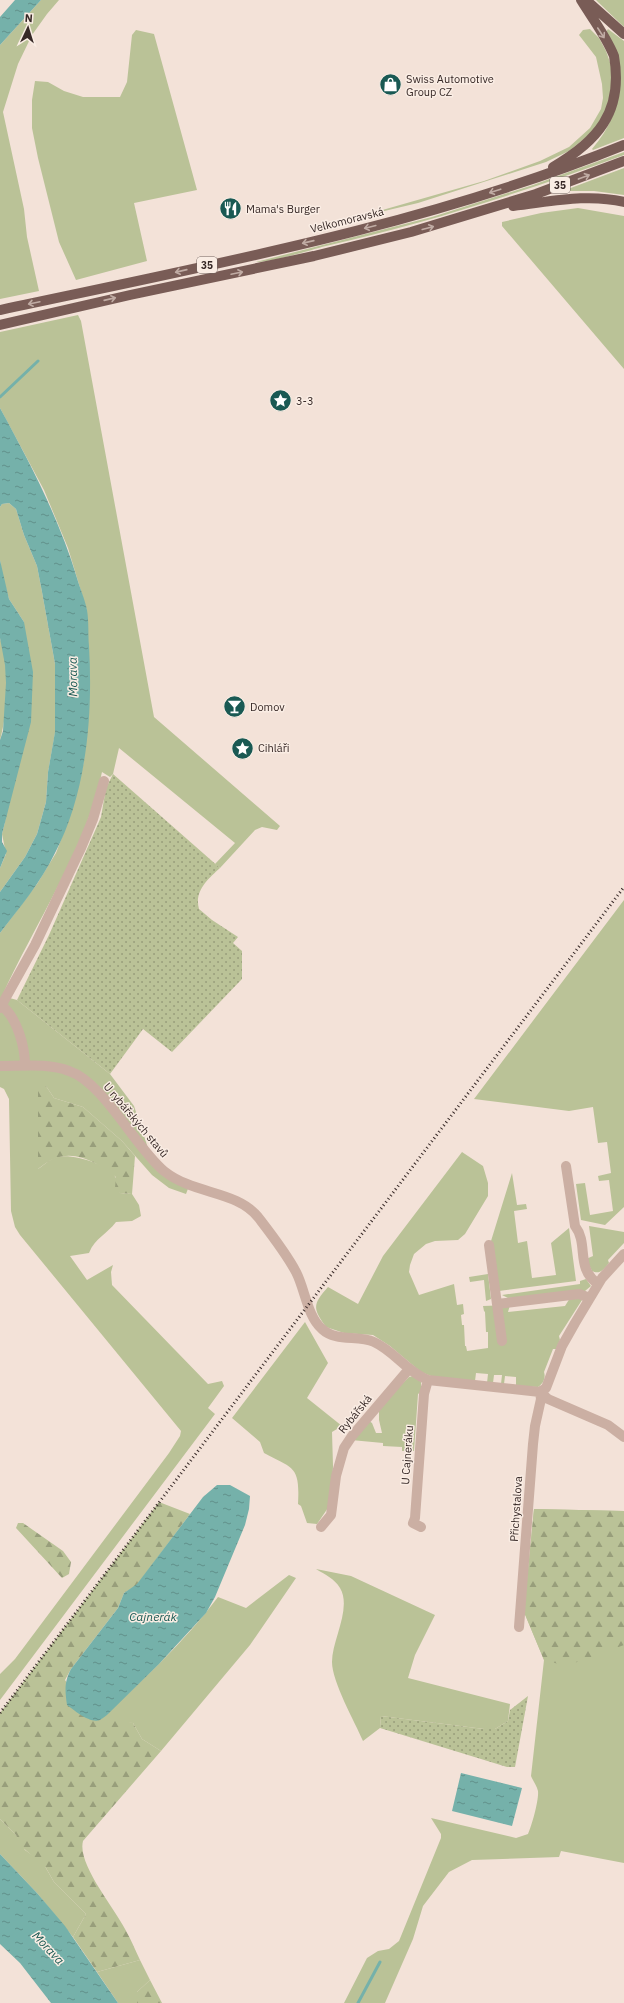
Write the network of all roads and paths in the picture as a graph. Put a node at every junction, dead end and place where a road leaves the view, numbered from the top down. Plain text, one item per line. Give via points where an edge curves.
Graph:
1 (581, 0) edge
2 (586, 0) edge
3 (624, 34) edge
4 (624, 145) edge
5 (624, 161) edge
6 (532, 179) junction
7 (624, 202) edge
8 (495, 208) junction
9 (0, 310) edge
10 (0, 325) edge
11 (104, 780) dead end
12 (1, 1007) edge
13 (0, 1066) edge
14 (25, 1066) junction
15 (566, 1166) dead end
16 (489, 1245) dead end
17 (624, 1254) edge
18 (598, 1284) junction
19 (590, 1298) junction
20 (497, 1304) junction
21 (502, 1341) dead end
22 (409, 1369) junction
23 (428, 1380) junction
24 (540, 1392) junction
25 (624, 1437) edge
26 (321, 1527) dead end
27 (421, 1527) dead end
28 (519, 1627) dead end

1 -> 6 main road via 614,56 619,78 616,105 607,126 592,142
2 - 3 main road
4 - 6 main road, Velkomoravská / 35
8 -> 5 main road, 35
6 -> 9 main road, Velkomoravská / 35 via 397,220 244,257
7 - 8 main road via 579,198
10 -> 8 main road, 35 via 366,244
11 - 12 street via 93,819 81,848 35,945
12 - 14 street via 9,1014 18,1032 24,1050
13 - 14 street, U rybářských stavů
14 - 22 street, U rybářských stavů via 55,1068 79,1076 93,1087 164,1171 189,1186 246,1206 263,1224 292,1266 320,1328 334,1336 374,1342
15 - 18 street via 584,1263
16 - 20 street
17 - 18 street, Přichystalova
18 - 19 street, Přichystalova
19 - 20 street via 579,1294
19 - 24 street, Přichystalova via 564,1342 546,1388
20 - 21 street
22 - 23 street, U rybářských stavů
22 - 26 street, Rybářská via 344,1448 336,1476 331,1515
23 - 24 street
23 - 27 street, U Cajneráku via 424,1394 413,1522
24 - 25 street via 549,1400 608,1425
24 - 28 street, Přichystalova via 532,1449

